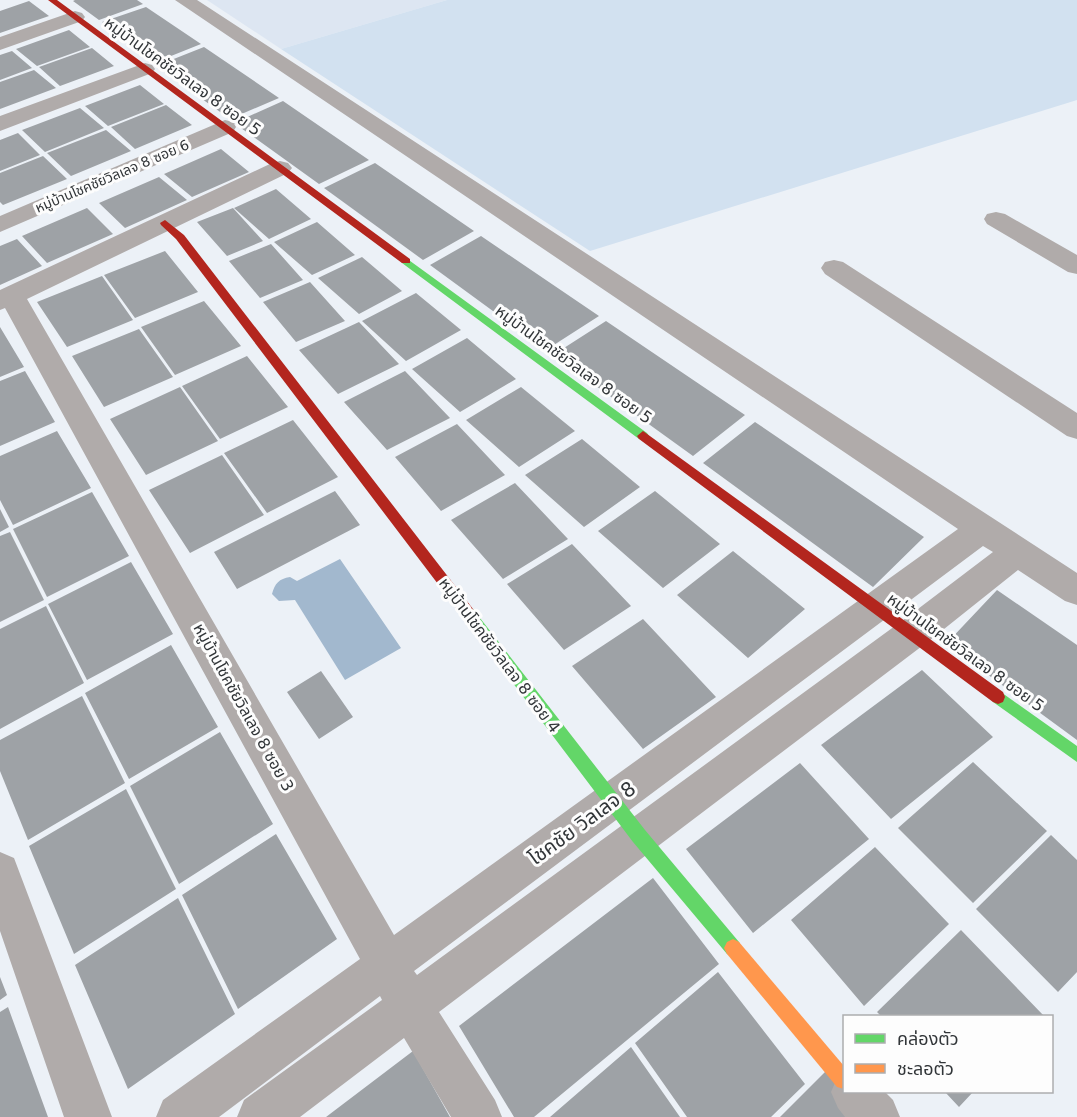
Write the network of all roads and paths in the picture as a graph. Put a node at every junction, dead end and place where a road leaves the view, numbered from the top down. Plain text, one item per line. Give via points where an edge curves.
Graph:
1 (52, 0) edge
2 (184, 0) edge
3 (75, 17) junction
4 (0, 44) edge
5 (145, 69) junction
6 (0, 124) edge
7 (225, 127) junction
8 (280, 168) junction
9 (996, 219) dead end
10 (165, 223) junction
11 (0, 225) edge
12 (1077, 266) edge
13 (834, 268) dead end
14 (6, 299) edge
15 (1077, 428) edge
16 (983, 528) junction
17 (1017, 552) junction
18 (1077, 591) edge
19 (877, 608) junction
20 (912, 633) junction
21 (1077, 754) edge
22 (612, 801) junction
23 (639, 836) junction
24 (0, 872) edge
25 (388, 965) junction
26 (410, 1006) junction
27 (843, 1079) edge
28 (855, 1093) edge
29 (88, 1117) edge
30 (180, 1117) edge
31 (261, 1117) edge
32 (478, 1117) edge
33 (876, 1117) edge

1 - 3 street, หมู่บ้านโชคชัยวิลเลจ 8 ซอย 5
2 - 16 street
3 - 4 street
3 - 5 street, หมู่บ้านโชคชัยวิลเลจ 8 ซอย 5
5 - 6 street
5 - 7 street, หมู่บ้านโชคชัยวิลเลจ 8 ซอย 5
7 - 8 street, หมู่บ้านโชคชัยวิลเลจ 8 ซอย 5
7 - 11 street, หมู่บ้านโชคชัยวิลเลจ 8 ซอย 6
8 - 10 street
8 - 19 street, หมู่บ้านโชคชัยวิลเลจ 8 ซอย 5
9 - 12 street
10 - 14 street
10 - 22 street, หมู่บ้านโชคชัยวิลเลจ 8 ซอย 4 via 180,237
13 - 15 street
14 - 25 street, หมู่บ้านโชคชัยวิลเลจ 8 ซอย 3
16 - 17 street
16 - 19 street, โชคชัย วิลเลจ 8
17 - 18 street
17 - 20 street
19 - 20 street, หมู่บ้านโชคชัยวิลเลจ 8 ซอย 5
19 - 22 street, โชคชัย วิลเลจ 8
20 - 21 street, หมู่บ้านโชคชัยวิลเลจ 8 ซอย 5
20 - 23 street
22 - 23 street, หมู่บ้านโชคชัยวิลเลจ 8 ซอย 4
22 - 25 street, โชคชัย วิลเลจ 8
23 - 26 street
23 - 27 street, หมู่บ้านโชคชัยวิลเลจ 8 ซอย 4
24 - 29 street
25 - 26 street, หมู่บ้านโชคชัยวิลเลจ 8 ซอย 3
25 - 30 street, โชคชัย วิลเลจ 8
26 - 31 street
26 - 32 street, หมู่บ้านโชคชัยวิลเลจ 8 ซอย 3
28 - 33 street

